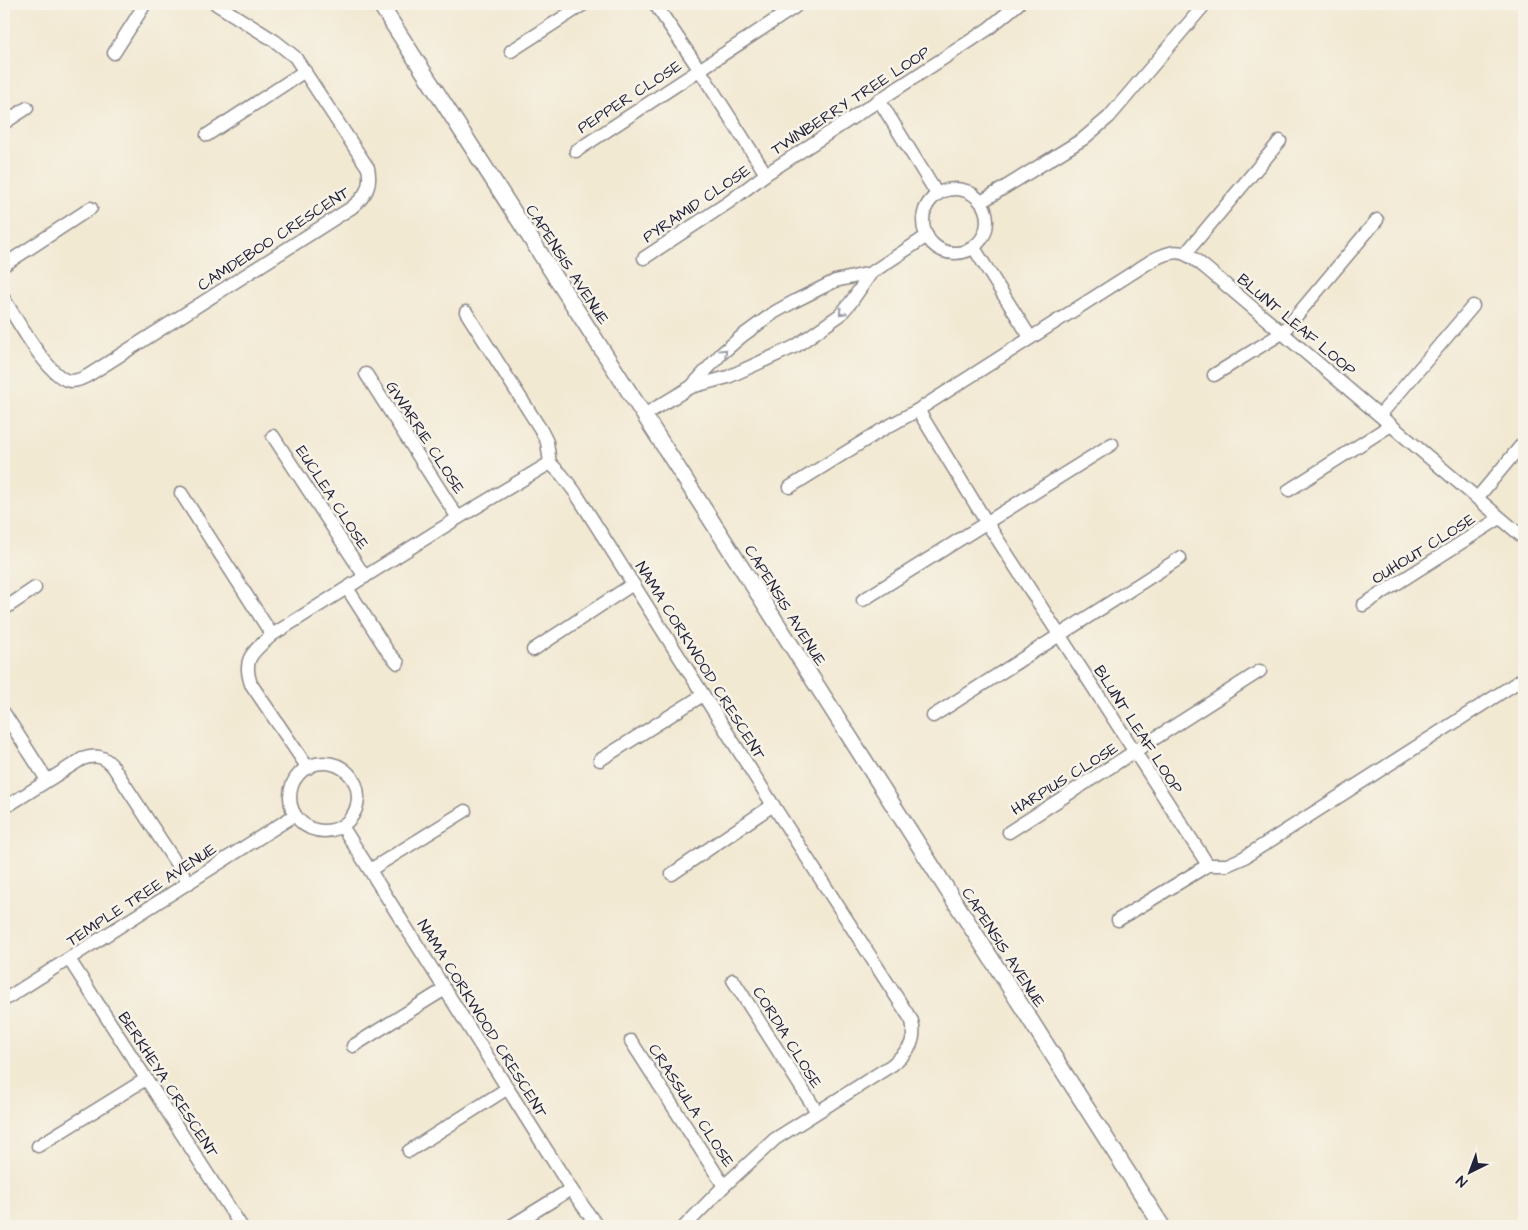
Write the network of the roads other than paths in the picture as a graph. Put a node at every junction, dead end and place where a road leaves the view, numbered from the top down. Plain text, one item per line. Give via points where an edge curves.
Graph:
1 (145, 4) edge
2 (216, 4) edge
3 (380, 4) edge
4 (584, 4) edge
5 (655, 4) edge
6 (1205, 4) edge
7 (1011, 6) edge
8 (795, 7) dead end
9 (511, 51) dead end
10 (114, 53) dead end
11 (699, 69) junction
12 (305, 71) junction
13 (879, 100) junction
14 (27, 108) dead end
15 (4, 123) edge
16 (207, 135) dead end
17 (1280, 141) dead end
18 (576, 151) dead end
19 (766, 174) junction
20 (937, 194) junction
21 (981, 202) junction
22 (91, 208) dead end
23 (1377, 220) dead end
24 (927, 236) junction
25 (974, 248) junction
26 (1186, 253) junction
27 (644, 258) dead end
28 (4, 265) edge
29 (871, 273) junction
30 (4, 299) edge
31 (1473, 306) dead end
32 (466, 312) dead end
33 (1282, 333) junction
34 (1030, 337) junction
35 (366, 374) dead end
36 (1214, 375) dead end
37 (691, 388) junction
38 (918, 410) junction
39 (644, 415) junction
40 (1380, 415) junction
41 (1391, 425) junction
42 (273, 436) dead end
43 (1524, 442) edge
44 (1112, 444) dead end
45 (550, 463) junction
46 (790, 487) dead end
47 (1289, 490) dead end
48 (181, 493) dead end
49 (1478, 497) junction
50 (458, 518) junction
51 (1500, 518) junction
52 (986, 523) junction
53 (1524, 538) edge
54 (1180, 558) dead end
55 (365, 576) junction
56 (634, 584) junction
57 (34, 588) dead end
58 (347, 588) junction
59 (863, 600) dead end
60 (1363, 605) dead end
61 (4, 609) edge
62 (272, 635) junction
63 (1060, 636) junction
64 (533, 650) dead end
65 (398, 663) dead end
66 (1260, 671) dead end
67 (1524, 678) edge
68 (703, 695) junction
69 (4, 713) edge
70 (933, 716) dead end
71 (1136, 752) junction
72 (600, 760) dead end
73 (308, 768) junction
74 (46, 780) junction
75 (773, 805) junction
76 (4, 808) edge
77 (465, 811) dead end
78 (295, 815) junction
79 (342, 826) junction
80 (1009, 832) dead end
81 (1208, 865) junction
82 (370, 870) junction
83 (672, 874) dead end
84 (189, 882) junction
85 (1118, 920) dead end
86 (69, 959) junction
87 (733, 980) dead end
88 (445, 989) junction
89 (4, 1000) edge
90 (631, 1041) dead end
91 (353, 1046) dead end
92 (146, 1079) junction
93 (508, 1088) junction
94 (817, 1112) junction
95 (38, 1146) dead end
96 (409, 1151) dead end
97 (724, 1186) junction
98 (571, 1189) junction
99 (241, 1226) edge
100 (511, 1226) edge
101 (597, 1226) edge
102 (685, 1226) edge
103 (1162, 1226) edge

1 - 10 street
2 - 12 street, CAMDEBOO CRESCENT via 287,49
3 - 39 street, CAPENSIS AVENUE
4 - 9 street
5 - 11 street, TWINBERRY TREE LOOP
6 - 21 street via 1096,129
7 - 13 street, TWINBERRY TREE LOOP via 974,38
8 - 11 street, PEPPER CLOSE
11 - 18 street, PEPPER CLOSE
11 - 19 street, TWINBERRY TREE LOOP
12 - 16 street
12 - 30 street, CAMDEBOO CRESCENT via 368,168 368,188 351,208 92,373 70,382 50,369
13 - 19 street, TWINBERRY TREE LOOP
13 - 20 street
14 - 15 street
17 - 26 street
19 - 27 street, PYRAMID CLOSE
20 - 21 street via 946,190 966,190
20 - 24 street via 924,213
21 - 25 street via 986,209 988,226
22 - 28 street
23 - 33 street
24 - 25 street via 939,249 948,253 957,254
24 - 29 street
25 - 34 street
26 - 33 street, BLUNT LEAF LOOP
26 - 34 street via 1178,251 1161,255
37 -> 29 street via 721,354 775,312 835,281
29 -> 37 street via 840,315 796,346 728,376
31 - 40 street
32 - 45 street via 541,430 547,442
33 - 36 street
33 - 40 street, BLUNT LEAF LOOP
34 - 38 street
35 - 50 street, GWARRIE CLOSE
37 - 39 street
38 - 46 street
38 - 52 street, BLUNT LEAF LOOP
39 - 103 street, CAPENSIS AVENUE
40 - 41 street, BLUNT LEAF LOOP
41 - 47 street
41 - 49 street, BLUNT LEAF LOOP
42 - 55 street, EUCLEA CLOSE
43 - 49 street
44 - 52 street
45 - 50 street
45 - 56 street, NAMA CORKWOOD CRESCENT via 575,492
48 - 62 street
49 - 51 street, BLUNT LEAF LOOP
50 - 55 street
51 - 53 street, BLUNT LEAF LOOP
51 - 60 street, OUHOUT CLOSE
52 - 59 street
52 - 63 street, BLUNT LEAF LOOP
54 - 63 street
55 - 58 street
56 - 64 street
56 - 68 street, NAMA CORKWOOD CRESCENT
57 - 61 street
58 - 62 street
58 - 65 street
62 - 73 street via 252,654 247,672 251,684
63 - 70 street
63 - 71 street, BLUNT LEAF LOOP
66 - 71 street, HARPIUS CLOSE
67 - 81 street via 1244,858 1227,865
68 - 72 street
68 - 75 street, NAMA CORKWOOD CRESCENT
69 - 74 street
71 - 80 street, HARPIUS CLOSE
71 - 81 street, BLUNT LEAF LOOP
73 - 78 street via 299,774 290,794
73 - 79 street via 330,764 350,775 356,785 356,808
74 - 76 street
74 - 84 street via 90,756 106,759
75 - 83 street
75 - 94 street, NAMA CORKWOOD CRESCENT via 912,1021 914,1030 911,1044 892,1065
77 - 82 street
78 - 79 street via 311,829 327,831
78 - 84 street, TEMPLE TREE AVENUE
79 - 82 street, NAMA CORKWOOD CRESCENT
81 - 85 street
82 - 88 street, NAMA CORKWOOD CRESCENT
84 - 86 street, TEMPLE TREE AVENUE
86 - 89 street, TEMPLE TREE AVENUE
86 - 92 street, BERKHEYA CRESCENT
87 - 94 street, CORDIA CLOSE
88 - 91 street
88 - 93 street, NAMA CORKWOOD CRESCENT
90 - 97 street, CRASSULA CLOSE
92 - 95 street
92 - 99 street, BERKHEYA CRESCENT
93 - 96 street
93 - 98 street, NAMA CORKWOOD CRESCENT
94 - 97 street, NAMA CORKWOOD CRESCENT via 775,1139
97 - 102 street, NAMA CORKWOOD CRESCENT
98 - 100 street
98 - 101 street, NAMA CORKWOOD CRESCENT

